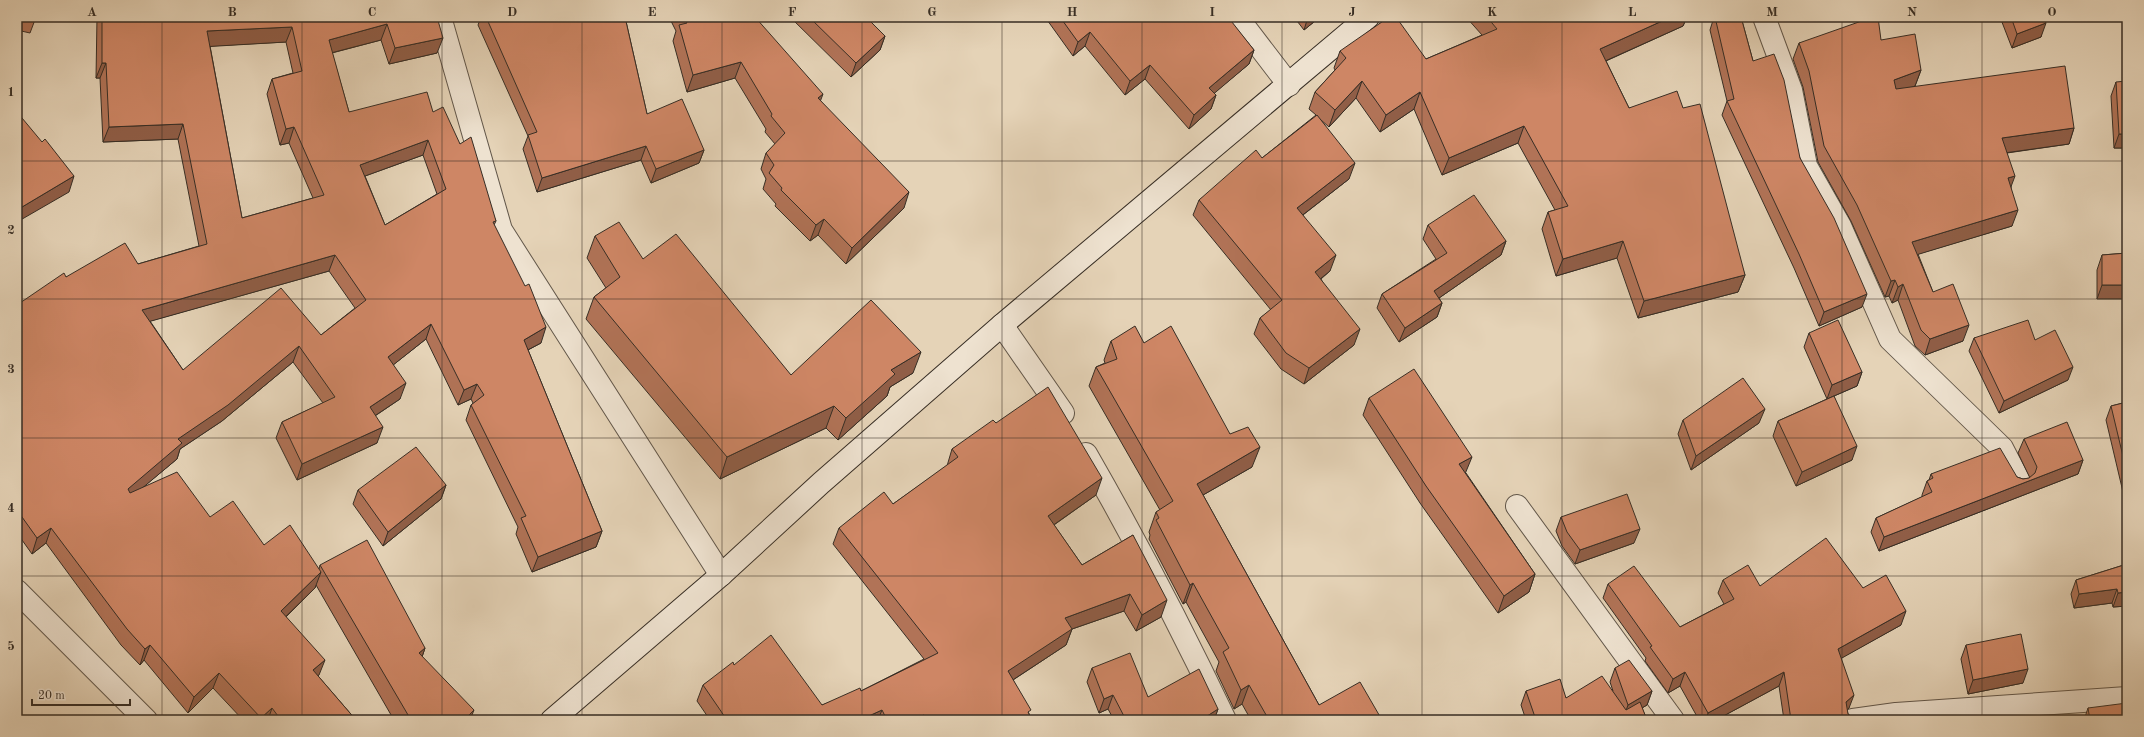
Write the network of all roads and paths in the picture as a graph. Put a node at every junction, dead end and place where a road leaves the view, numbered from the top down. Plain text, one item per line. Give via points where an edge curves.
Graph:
1 (440, 17) edge
2 (1237, 17) edge
3 (1368, 17) edge
4 (1764, 17) edge
5 (1289, 85) junction
6 (1002, 325) junction
7 (2019, 481) edge
8 (1517, 506) dead end
9 (721, 575) junction
10 (17, 591) edge
11 (2127, 698) edge
12 (1896, 717) edge
13 (146, 720) edge
14 (552, 720) edge
15 (1225, 720) edge
16 (1673, 720) edge
17 (1853, 720) edge

1 - 9 street via 500,230
2 - 5 street
3 - 5 street
4 - 7 street via 1791,90 1806,166 1840,226 1890,339 2002,448
5 - 6 street
6 - 9 street via 821,483
6 - 15 street via 1059,406 1130,531
8 - 16 street
9 - 14 street
10 - 13 street
11 - 12 street
12 - 17 street

